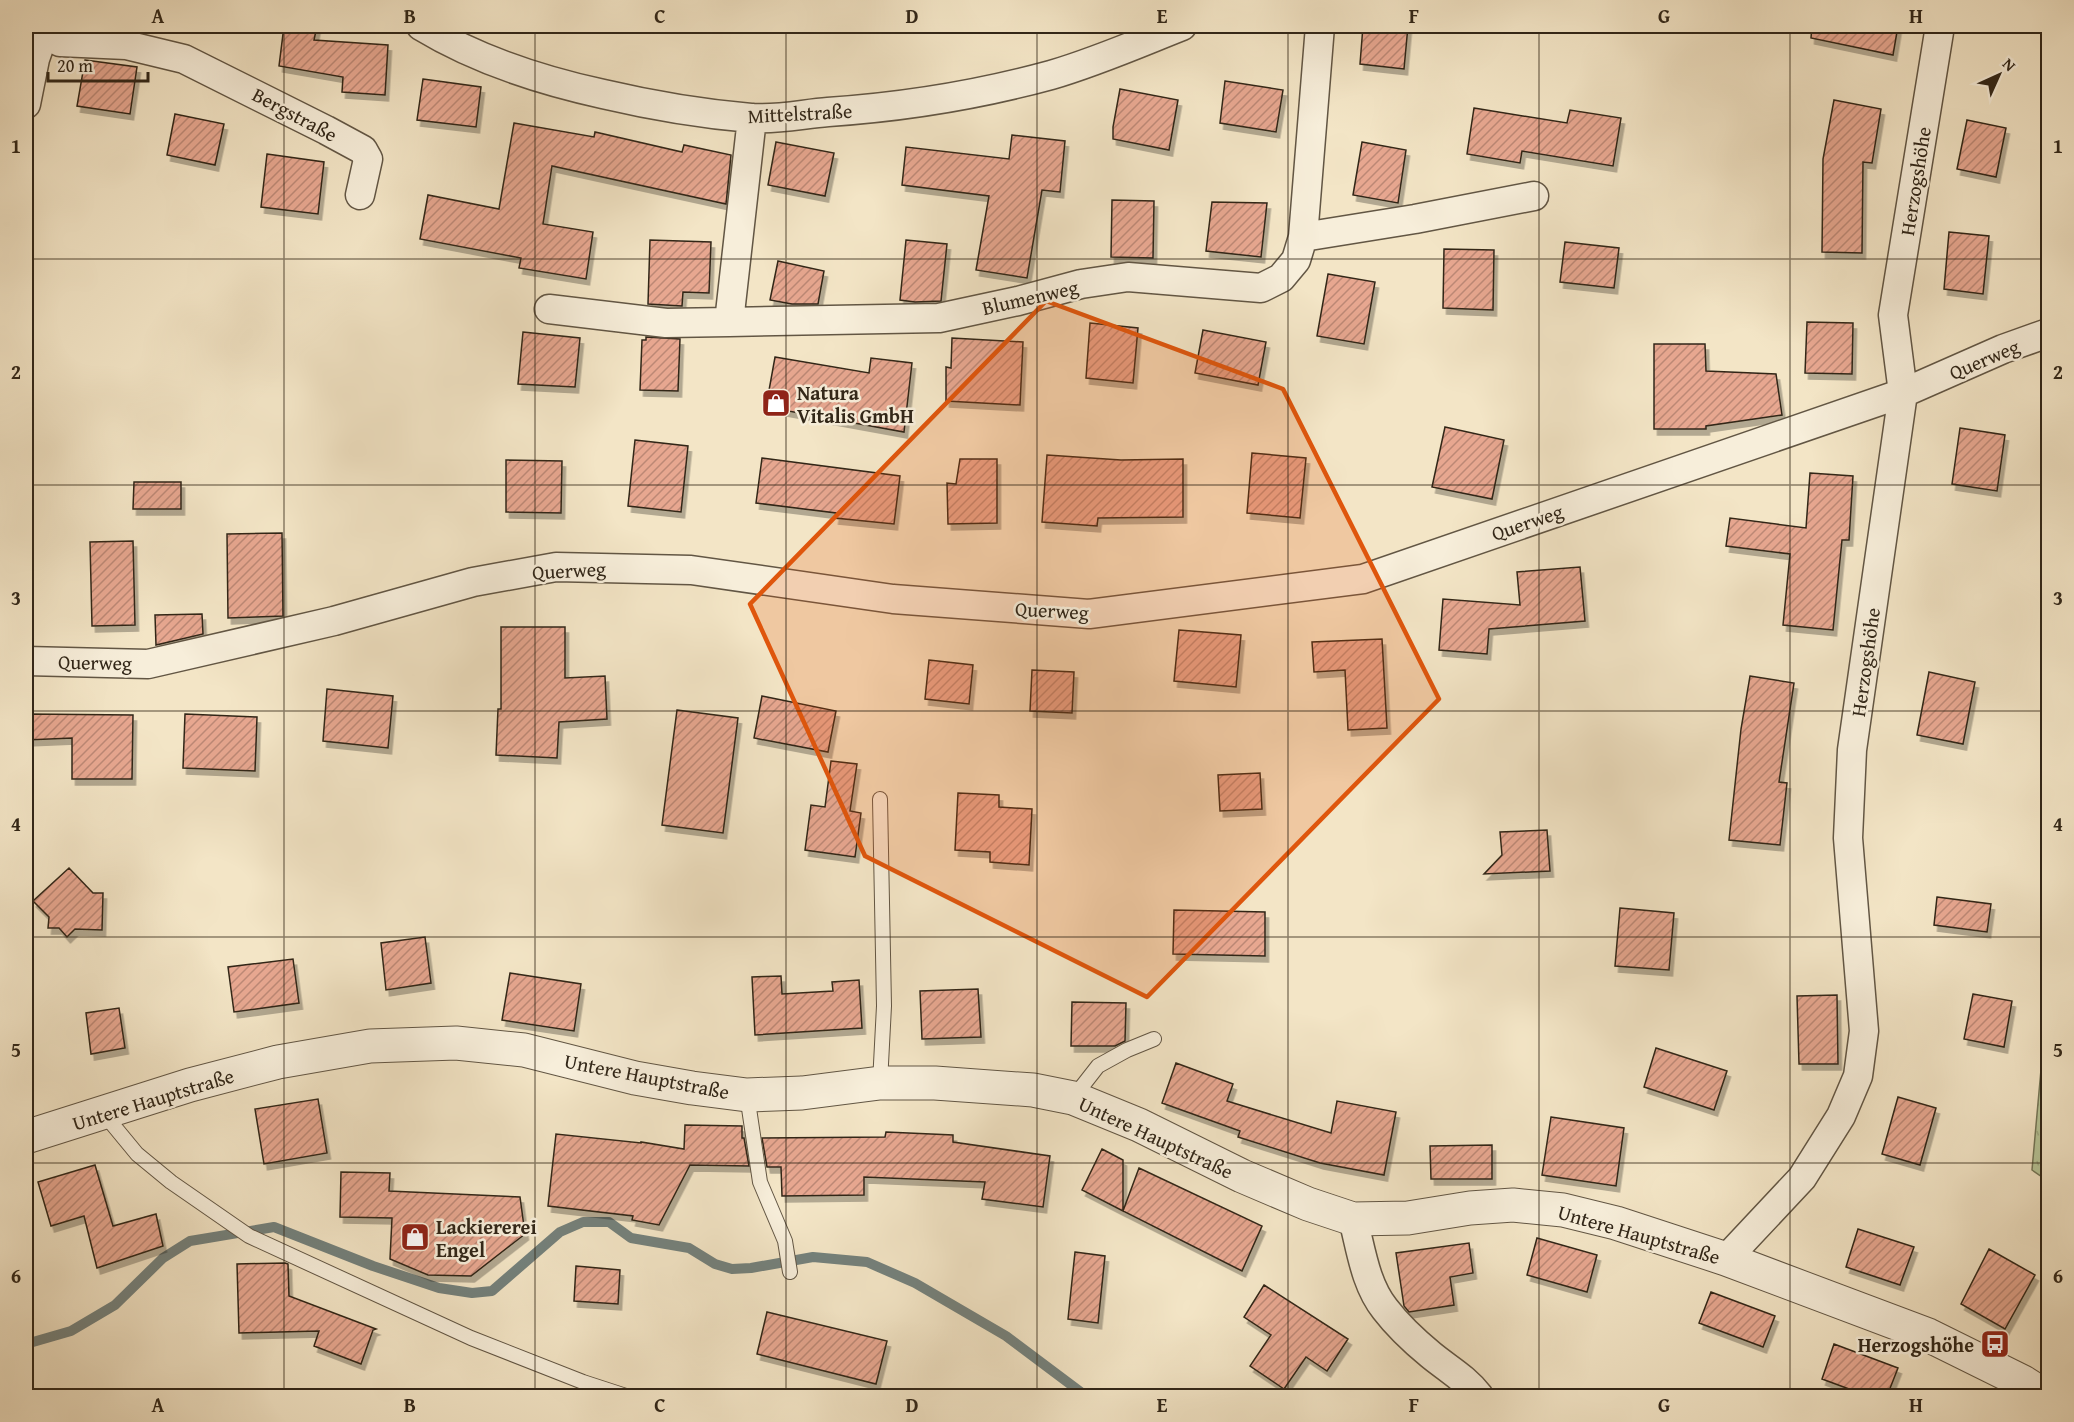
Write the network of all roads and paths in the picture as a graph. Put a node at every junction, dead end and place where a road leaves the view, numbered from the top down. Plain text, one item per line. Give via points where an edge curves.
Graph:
1 (422, 26) edge
2 (1182, 26) edge
3 (1320, 26) edge
4 (1940, 26) edge
5 (42, 29) edge
6 (26, 104) edge
7 (752, 118) junction
8 (360, 195) dead end
9 (1534, 196) dead end
10 (1303, 237) junction
11 (549, 309) dead end
12 (729, 322) junction
13 (2049, 333) edge
14 (1903, 393) junction
15 (26, 661) edge
16 (880, 799) dead end
17 (1154, 1039) dead end
18 (880, 1083) junction
19 (747, 1095) junction
20 (1073, 1098) junction
21 (104, 1114) junction
22 (26, 1137) edge
23 (1353, 1219) junction
24 (1726, 1259) junction
25 (790, 1272) dead end
26 (626, 1396) edge
27 (1479, 1396) edge
28 (2045, 1396) edge

1 - 7 street, Mittelstraße via 497,64 566,86 638,102
2 - 7 street, Mittelstraße via 1050,75 966,94 877,109
3 - 10 street, Blumenweg
4 - 14 street, Herzogshöhe via 1893,315
5 - 6 street, Bergstraße
5 - 8 street, Bergstraße via 60,42 126,45 184,59 258,95 363,150 368,159
7 - 12 street
9 - 10 street
10 - 12 street, Blumenweg via 1296,260 1281,278 1261,288 1128,277 1081,284 939,318
11 - 12 street, Blumenweg via 666,323
13 - 14 street, Querweg
14 - 15 street, Querweg via 1363,579 1089,614 893,599 691,570 556,567 473,582 334,621 148,664
14 - 24 street, Herzogshöhe via 1852,750 1848,838 1864,1031 1858,1076 1841,1116 1802,1178
16 - 18 lane via 884,1006
17 - 20 lane via 1098,1066
18 - 19 street, Untere Hauptstraße
18 - 20 street, Untere Hauptstraße via 988,1086
19 - 21 street, Untere Hauptstraße via 635,1078 524,1050 456,1043 370,1046 278,1062 190,1085
19 - 25 lane via 760,1182 785,1241
20 - 23 street, Untere Hauptstraße via 1139,1125 1242,1176
21 - 22 street, Untere Hauptstraße
21 - 26 lane via 137,1154 249,1236 471,1338
23 - 24 street, Untere Hauptstraße via 1408,1218 1513,1205 1563,1210
23 - 27 street via 1368,1276 1383,1308 1408,1335 1461,1376
24 - 28 street, Untere Hauptstraße via 1928,1335

